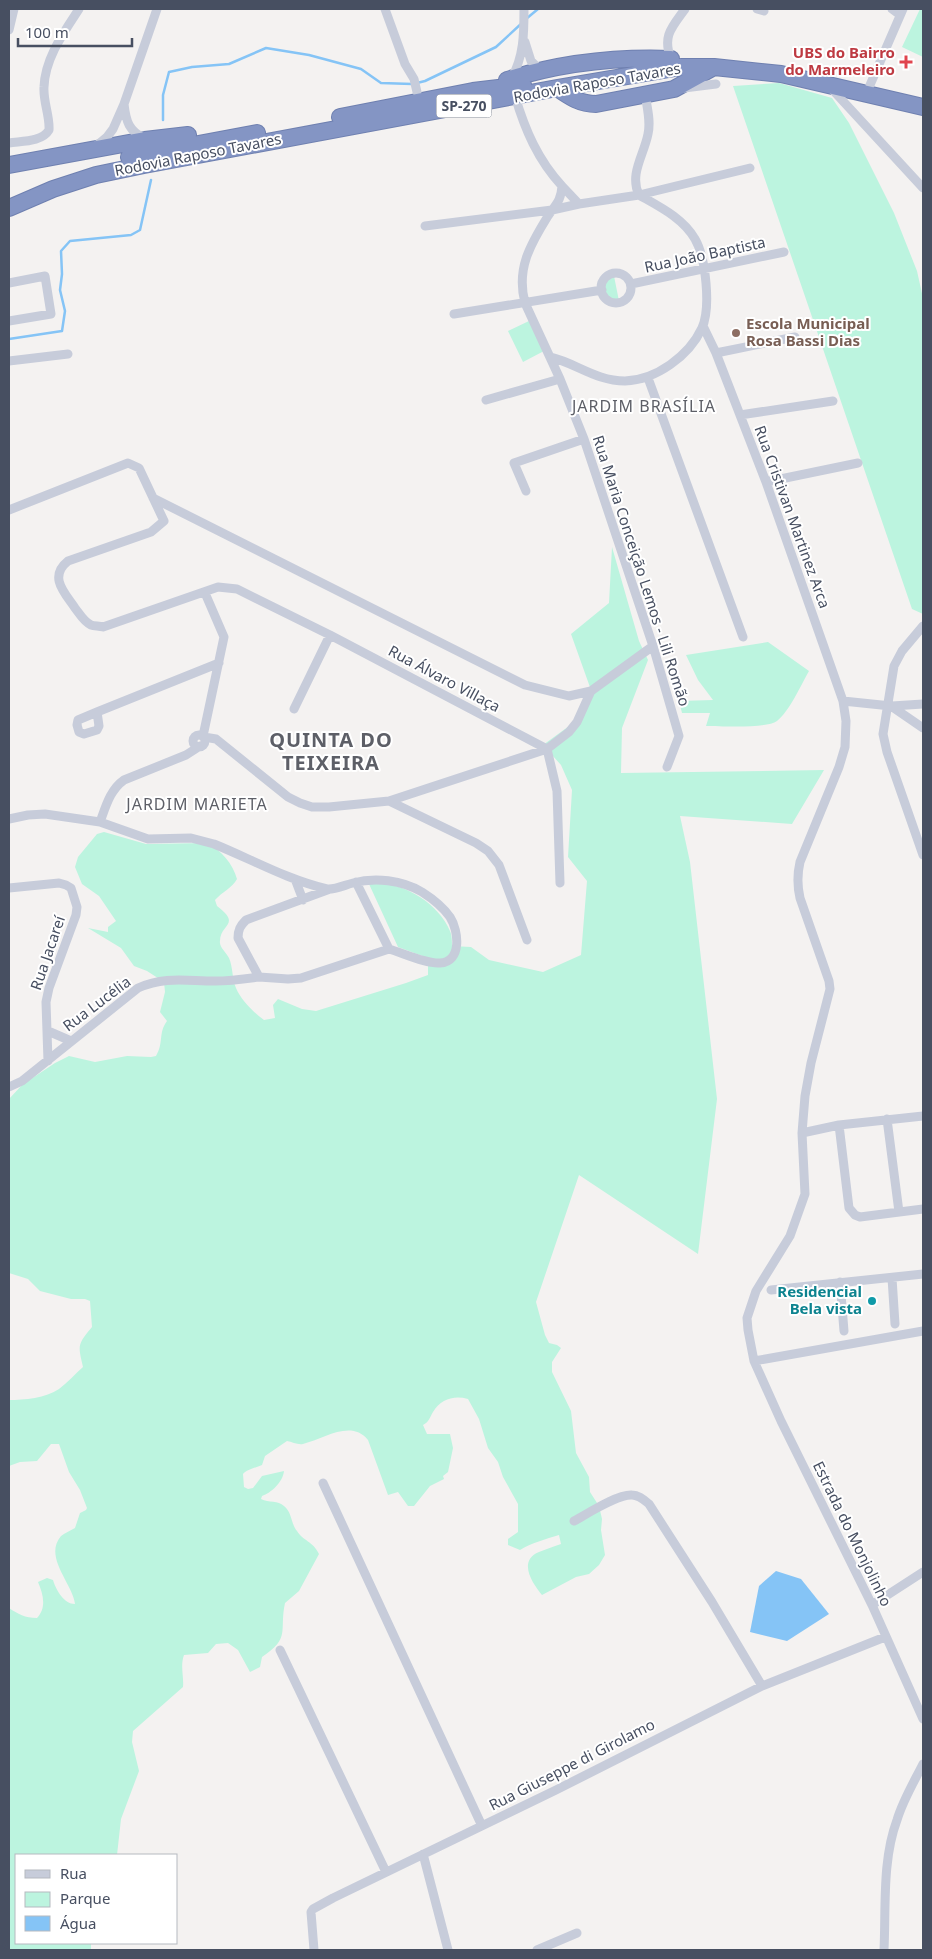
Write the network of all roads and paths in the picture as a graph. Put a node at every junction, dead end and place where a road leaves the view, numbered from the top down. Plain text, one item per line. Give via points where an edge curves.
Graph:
1 (14, 9) edge
2 (157, 9) edge
3 (385, 9) edge
4 (524, 9) edge
5 (685, 9) edge
6 (892, 9) edge
7 (76, 10) edge
8 (902, 12) edge
9 (9, 30) edge
10 (524, 37) junction
11 (670, 59) junction
12 (714, 67) junction
13 (541, 71) junction
14 (510, 79) junction
15 (716, 84) dead end
16 (870, 85) junction
17 (829, 86) junction
18 (557, 88) junction
19 (674, 89) junction
20 (417, 90) dead end
21 (473, 91) junction
22 (645, 94) junction
23 (515, 96) junction
24 (923, 97) edge
25 (124, 104) junction
26 (923, 107) edge
27 (280, 130) junction
28 (145, 140) junction
29 (9, 144) edge
30 (93, 149) junction
31 (9, 165) edge
32 (750, 168) dead end
33 (562, 186) junction
34 (923, 188) edge
35 (640, 195) junction
36 (9, 196) edge
37 (579, 204) junction
38 (9, 208) edge
39 (552, 210) junction
40 (425, 226) dead end
41 (784, 252) dead end
42 (706, 269) junction
43 (9, 283) edge
44 (631, 284) junction
45 (602, 290) junction
46 (525, 303) junction
47 (454, 314) dead end
48 (9, 321) edge
49 (703, 326) junction
50 (795, 337) dead end
51 (716, 353) junction
52 (68, 354) dead end
53 (550, 357) junction
54 (9, 361) edge
55 (648, 378) junction
56 (560, 380) junction
57 (486, 400) dead end
58 (833, 401) dead end
59 (740, 415) junction
60 (584, 439) junction
61 (858, 463) dead end
62 (766, 482) junction
63 (526, 491) dead end
64 (153, 498) junction
65 (9, 510) edge
66 (205, 593) junction
67 (923, 626) edge
68 (330, 635) junction
69 (743, 637) dead end
70 (654, 646) junction
71 (219, 663) junction
72 (591, 691) junction
73 (843, 701) junction
74 (923, 704) edge
75 (889, 706) junction
76 (294, 709) dead end
77 (97, 712) dead end
78 (923, 728) edge
79 (200, 741) junction
80 (547, 749) junction
81 (667, 767) dead end
82 (389, 801) junction
83 (9, 819) edge
84 (100, 822) junction
85 (923, 854) edge
86 (295, 878) junction
87 (356, 882) junction
88 (560, 883) dead end
89 (9, 888) edge
90 (330, 889) junction
91 (303, 900) junction
92 (527, 940) dead end
93 (389, 949) junction
94 (258, 977) junction
95 (48, 1031) junction
96 (71, 1041) junction
97 (48, 1061) junction
98 (9, 1087) edge
99 (923, 1116) edge
100 (888, 1119) junction
101 (839, 1126) junction
102 (802, 1133) junction
103 (923, 1209) edge
104 (899, 1212) junction
105 (923, 1274) edge
106 (892, 1278) junction
107 (840, 1282) junction
108 (771, 1290) dead end
109 (895, 1324) dead end
110 (923, 1331) edge
111 (844, 1332) dead end
112 (754, 1361) junction
113 (323, 1483) dead end
114 (574, 1521) dead end
115 (923, 1572) edge
116 (872, 1605) junction
117 (885, 1637) junction
118 (280, 1650) dead end
119 (762, 1686) junction
120 (920, 1702) edge
121 (923, 1719) edge
122 (923, 1764) edge
123 (482, 1826) junction
124 (423, 1854) junction
125 (386, 1872) junction
126 (577, 1933) dead end
127 (314, 1950) edge
128 (448, 1950) edge
129 (537, 1950) edge
130 (884, 1950) edge

1 - 9 street
2 - 25 street
3 - 20 street
4 - 10 street
5 - 11 street via 671,27 667,45
6 - 8 street
7 - 29 street via 57,41 44,79 49,130 40,138
8 - 16 street
10 - 13 street via 531,61
10 - 14 street via 516,69
11 - 13 highway via 596,61
11 - 16 highway, Rodovia Raposo Tavares / SP-270 via 728,56 768,61
11 - 21 highway, Rodovia Raposo Tavares / SP-270 via 546,82
12 - 17 highway, Rodovia Raposo Tavares / SP-270 via 781,74
12 - 18 highway, Rodovia Raposo Tavares / SP-270 via 681,68
12 - 19 highway
13 - 14 highway
14 - 21 highway
15 - 19 street
16 - 24 highway, Rodovia Raposo Tavares / SP-270
17 - 26 highway, Rodovia Raposo Tavares / SP-270
17 - 34 street
18 - 22 highway via 588,104
18 - 23 highway, Rodovia Raposo Tavares / SP-270
19 - 22 highway
21 - 27 highway, Rodovia Raposo Tavares / SP-270
22 - 35 street via 649,127 635,176
23 - 33 street via 536,150
23 - 38 highway, Rodovia Raposo Tavares / SP-270 via 96,175
25 - 28 street via 128,124
25 - 30 street via 113,128
27 - 28 highway via 205,133
27 - 36 highway, Rodovia Raposo Tavares / SP-270 via 129,156 71,172
28 - 30 highway
30 - 31 highway
32 - 35 street
33 - 37 street
33 - 39 street, Rua Maria Conceição Lemos - Lili Romão via 561,199
35 - 37 street
35 - 42 street via 677,218 688,229 695,238
37 - 39 street
39 - 40 street
39 - 46 street, Rua Maria Conceição Lemos - Lili Romão via 523,266 521,290
41 - 42 street, Rua João Baptista
42 - 44 street, Rua João Baptista
42 - 49 street
43 - 48 street via 45,276 51,314
44 - 45 street via 626,277 614,274 604,281
44 - 45 street via 629,296 619,303 606,298
45 - 46 street
46 - 47 street
46 - 53 street, Rua Maria Conceição Lemos - Lili Romão
49 - 51 street, Rua Cristivan Martinez Arca
49 - 55 street via 682,354
50 - 51 street
51 - 59 street, Rua Cristivan Martinez Arca
52 - 54 street
53 - 55 street via 603,379
53 - 56 street, Rua Maria Conceição Lemos - Lili Romão
55 - 69 street
56 - 57 street
56 - 60 street, Rua Maria Conceição Lemos - Lili Romão
58 - 59 street
59 - 62 street, Rua Cristivan Martinez Arca
60 - 63 street via 514,463
60 - 70 street, Rua Maria Conceição Lemos - Lili Romão
61 - 62 street
62 - 73 street, Rua Cristivan Martinez Arca
64 - 65 street via 138,468 128,463
64 - 66 street, Rua Álvaro Villaça via 164,521 160,526 68,562 61,567 60,586 90,625 103,627
64 - 72 street via 525,684 569,696
66 - 68 street, Rua Álvaro Villaça via 218,587 237,589
66 - 71 street via 224,637
67 - 75 street via 897,658
68 - 76 street
68 - 80 street, Rua Álvaro Villaça
70 - 72 street
70 - 81 street, Rua Maria Conceição Lemos - Lili Romão via 679,736
71 - 77 street
71 - 79 street
72 - 80 street via 577,722
73 - 75 street
73 - 102 street, Rua Cristivan Martinez Arca via 846,721 839,767 798,873 800,898 830,989 807,1080
74 - 75 street
75 - 78 street
75 - 85 street via 884,734 887,752
79 - 82 street via 212,738 300,804 329,807
79 - 84 street via 186,755 118,784
80 - 82 street
80 - 88 street via 557,791
82 - 92 street via 488,851 500,865
83 - 84 street via 45,814
84 - 86 street via 148,839 201,840
86 - 90 street
86 - 91 street
87 - 90 street
87 - 93 street
87 - 93 street via 392,881 420,891 442,908 456,931 455,955 441,964
89 - 95 street, Rua Jacareí via 59,883 71,888 76,900 76,915 46,1002
90 - 91 street
91 - 94 street via 246,920 241,925 238,938
93 - 94 street, Rua Lucélia via 300,978
94 - 96 street, Rua Lucélia via 152,982 138,988
95 - 96 street
95 - 97 street, Rua Jacareí
96 - 97 street, Rua Lucélia
97 - 98 street, Rua Lucélia
99 - 100 street
100 - 101 street
100 - 104 street
101 - 102 street
101 - 104 street via 849,1208 860,1217
102 - 112 street, Estrada do Monjolinho via 805,1194 790,1236 756,1291 747,1318
103 - 104 street
105 - 106 street
106 - 107 street
106 - 109 street
107 - 108 street
107 - 111 street
110 - 112 street
112 - 116 street, Estrada do Monjolinho via 780,1421
113 - 123 street
114 - 119 street via 623,1495 633,1494 649,1504
115 - 116 street
116 - 117 street, Estrada do Monjolinho
117 - 119 street, Rua Giuseppe di Girolamo
117 - 120 street, Estrada do Monjolinho
118 - 125 street
119 - 123 street, Rua Giuseppe di Girolamo
120 - 121 street, Estrada do Monjolinho
122 - 130 street via 897,1819 888,1857
123 - 124 street, Rua Giuseppe di Girolamo
124 - 125 street, Rua Giuseppe di Girolamo
124 - 128 street
125 - 127 street, Rua Giuseppe di Girolamo via 313,1909 310,1916
126 - 129 street

